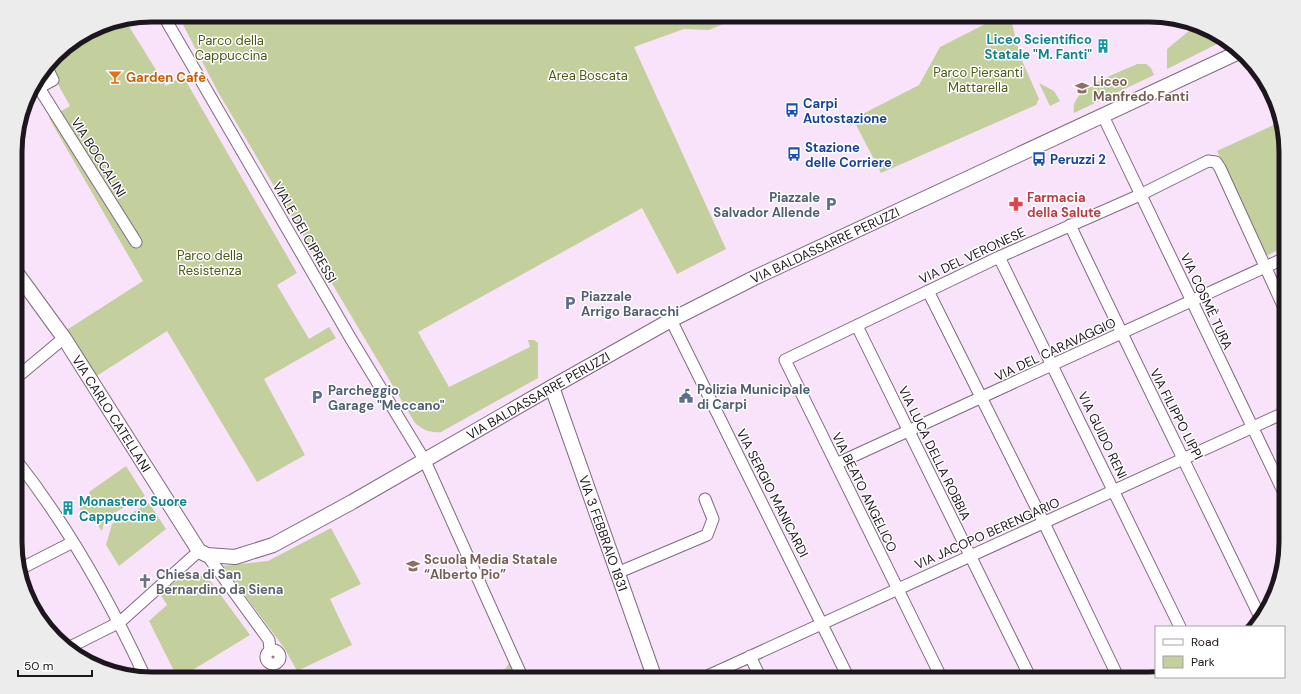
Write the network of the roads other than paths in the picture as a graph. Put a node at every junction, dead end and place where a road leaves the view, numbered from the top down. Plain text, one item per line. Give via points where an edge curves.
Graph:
1 (167, 22) edge
2 (1235, 54) edge
3 (49, 73) edge
4 (39, 88) joint
5 (1103, 116) junction
6 (1140, 194) junction
7 (1070, 225) junction
8 (136, 242) dead end
9 (999, 257) junction
10 (1279, 261) edge
11 (1264, 268) junction
12 (22, 280) edge
13 (928, 292) junction
14 (1279, 298) edge
15 (1192, 301) junction
16 (671, 320) junction
17 (856, 326) junction
18 (1121, 334) junction
19 (64, 338) junction
20 (785, 360) joint
21 (1053, 365) junction
22 (22, 373) edge
23 (552, 387) junction
24 (980, 398) junction
25 (1279, 415) edge
26 (1252, 428) junction
27 (908, 431) junction
28 (1184, 459) junction
29 (425, 461) junction
30 (836, 464) junction
31 (22, 469) edge
32 (1279, 483) edge
33 (1114, 491) junction
34 (704, 499) dead end
35 (1044, 522) junction
36 (73, 542) junction
37 (203, 553) junction
38 (970, 556) junction
39 (24, 567) edge
40 (617, 573) junction
41 (898, 589) junction
42 (1258, 613) edge
43 (120, 622) junction
44 (822, 623) junction
45 (1180, 626) edge
46 (73, 645) edge
47 (270, 650) dead end
48 (750, 656) junction
49 (142, 671) edge
50 (520, 672) edge
51 (652, 672) edge
52 (716, 672) edge
53 (758, 672) edge
54 (846, 672) edge
55 (939, 672) edge
56 (1028, 672) edge
57 (1116, 672) edge

1 - 29 street, VIALE DEI CIPRESSI via 350,339
2 - 5 street, VIA BALDASSARRE PERUZZI
3 - 4 street via 53,80
4 - 8 street, VIA BOCCALINI
5 - 6 street, VIA COSMÈ TURA
5 - 16 street, VIA BALDASSARRE PERUZZI via 754,278
6 - 7 street, VIA DEL VERONESE
6 - 11 street, VIA DEL VERONESE via 1208,161 1216,162
6 - 15 street, VIA COSMÈ TURA
7 - 9 street, VIA DEL VERONESE
7 - 18 street, VIA FILIPPO LIPPI
9 - 13 street, VIA DEL VERONESE
9 - 21 street, VIA GUIDO RENI
10 - 11 street, VIA DEL CARAVAGGIO
11 - 14 street
11 - 15 street, VIA DEL CARAVAGGIO
12 - 19 street, VIA CARLO CATELLANI
13 - 17 street, VIA DEL VERONESE
13 - 24 street
15 - 18 street, VIA DEL CARAVAGGIO
15 - 26 street, VIA COSMÈ TURA
16 - 23 street, VIA BALDASSARRE PERUZZI
16 - 44 street, VIA SERGIO MANICARDI
17 - 20 street, VIA DEL VERONESE
17 - 27 street, VIA LUCA DELLA ROBBIA
18 - 21 street, VIA DEL CARAVAGGIO
18 - 28 street, VIA FILIPPO LIPPI
19 - 22 street
19 - 37 street, VIA CARLO CATELLANI
20 - 30 street, VIA BEATO ANGELICO
21 - 24 street, VIA DEL CARAVAGGIO
21 - 33 street, VIA GUIDO RENI
23 - 29 street, VIA BALDASSARRE PERUZZI
23 - 40 street, VIA 3 FEBBRAIO 1831
24 - 27 street, VIA DEL CARAVAGGIO
24 - 35 street
25 - 26 street, VIA JACOPO BERENGARIO
26 - 28 street, VIA JACOPO BERENGARIO
26 - 32 street, VIA COSMÈ TURA
27 - 30 street, VIA DEL CARAVAGGIO
27 - 38 street, VIA LUCA DELLA ROBBIA
28 - 33 street, VIA JACOPO BERENGARIO
28 - 42 street, VIA FILIPPO LIPPI
29 - 37 street via 273,545 235,557
29 - 50 street, VIALE DEI CIPRESSI
30 - 41 street, VIA BEATO ANGELICO
31 - 36 street
33 - 35 street, VIA JACOPO BERENGARIO
33 - 45 street, VIA GUIDO RENI
34 - 40 street via 712,519 707,535
35 - 38 street, VIA JACOPO BERENGARIO
35 - 57 street
36 - 39 street
36 - 43 street
37 - 43 street
37 - 47 street, VIA CARLO CATELLANI via 269,640
38 - 41 street, VIA JACOPO BERENGARIO
38 - 56 street, VIA LUCA DELLA ROBBIA
40 - 51 street, VIA 3 FEBBRAIO 1831
41 - 44 street, VIA JACOPO BERENGARIO
41 - 55 street, VIA BEATO ANGELICO
43 - 46 street
43 - 49 street
44 - 48 street, VIA JACOPO BERENGARIO
44 - 54 street, VIA SERGIO MANICARDI
48 - 52 street, VIA JACOPO BERENGARIO
48 - 53 street

